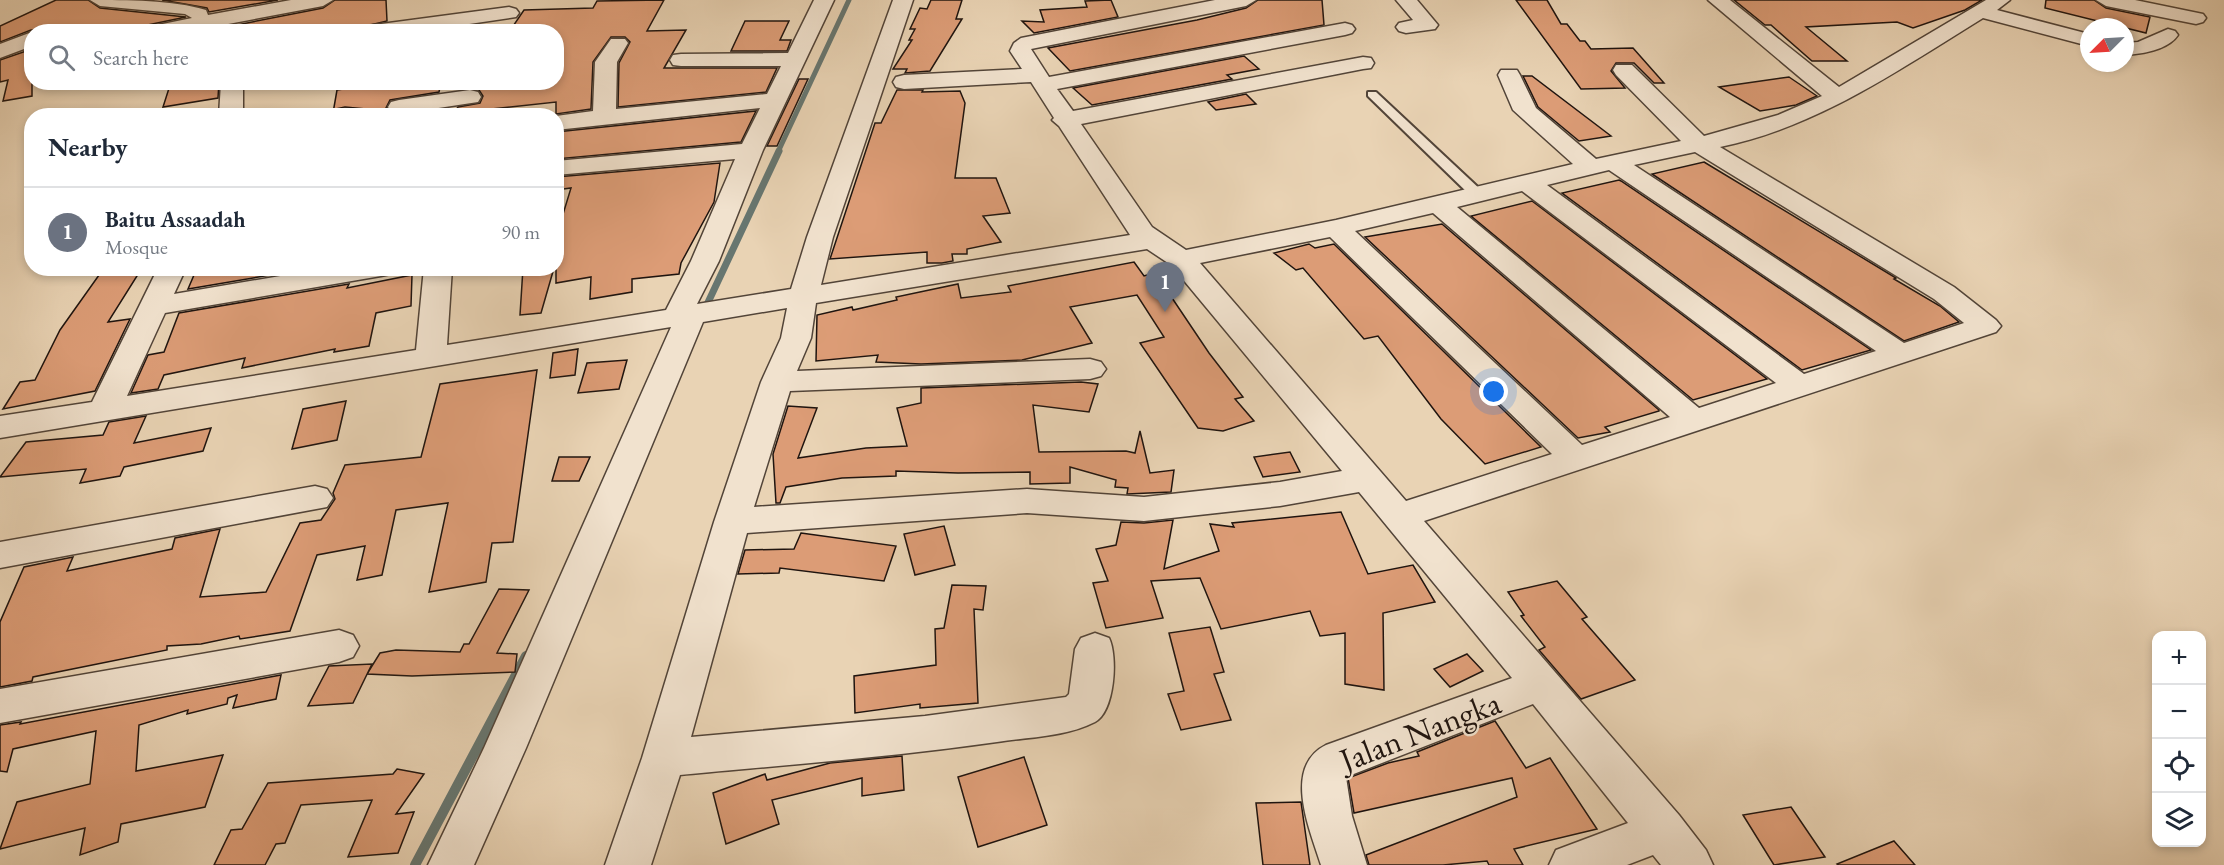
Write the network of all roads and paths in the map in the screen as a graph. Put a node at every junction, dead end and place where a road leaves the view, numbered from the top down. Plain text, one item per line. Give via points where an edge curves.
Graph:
1 (100, 0) edge
2 (268, 0) edge
3 (323, 0) edge
4 (824, 0) edge
5 (903, 0) edge
6 (1246, 0) edge
7 (1406, 0) edge
8 (1718, 0) edge
9 (2106, 0) edge
10 (515, 6) edge
11 (1991, 6) edge
12 (1168, 7) edge
13 (246, 13) junction
14 (2196, 18) dead end
15 (204, 20) junction
16 (186, 24) edge
17 (412, 24) edge
18 (505, 24) edge
19 (1407, 27) dead end
20 (1345, 29) dead end
21 (0, 30) edge
22 (24, 32) edge
23 (2168, 35) dead end
24 (2080, 37) edge
25 (24, 42) edge
26 (618, 43) dead end
27 (2134, 48) edge
28 (0, 52) edge
29 (24, 54) edge
30 (0, 58) edge
31 (795, 59) junction
32 (681, 60) dead end
33 (1362, 63) dead end
34 (1624, 70) dead end
35 (1509, 75) dead end
36 (1040, 80) junction
37 (904, 82) dead end
38 (232, 90) edge
39 (1372, 94) dead end
40 (1838, 97) junction
41 (469, 98) edge
42 (775, 100) junction
43 (399, 106) dead end
44 (231, 108) edge
45 (604, 117) junction
46 (1065, 120) junction
47 (564, 122) edge
48 (1698, 144) junction
49 (751, 150) junction
50 (1602, 165) junction
51 (564, 167) edge
52 (1526, 182) junction
53 (1477, 194) junction
54 (1438, 204) junction
55 (1336, 228) junction
56 (1150, 240) junction
57 (1181, 259) junction
58 (168, 276) edge
59 (333, 276) edge
60 (437, 276) edge
61 (795, 298) junction
62 (153, 306) junction
63 (688, 316) junction
64 (1902, 355) junction
65 (431, 356) junction
66 (1090, 369) dead end
67 (777, 382) junction
68 (1801, 387) junction
69 (104, 410) junction
70 (1696, 422) junction
71 (0, 427) edge
72 (1576, 458) junction
73 (1366, 479) junction
74 (315, 498) dead end
75 (1399, 516) junction
76 (732, 522) junction
77 (0, 555) edge
78 (339, 646) dead end
79 (1095, 649) dead end
80 (1541, 684) junction
81 (0, 706) edge
82 (664, 758) junction
83 (1663, 830) junction
84 (451, 865) edge
85 (628, 865) edge
86 (1344, 865) edge
87 (1572, 865) edge
88 (1690, 865) edge

1 - 15 street via 189,9
2 - 13 street
3 - 13 street
4 - 31 street
5 - 61 street
6 - 12 street
7 - 19 street via 1428,25
8 - 40 street
9 - 14 street
10 - 17 street
10 - 18 street
11 - 24 street
11 - 40 street
12 - 36 street via 1024,44 1021,51
13 - 15 street
15 - 16 street
20 - 36 street
21 - 22 street
23 - 27 street
25 - 28 street
26 - 45 street via 606,62
29 - 30 street
31 - 32 street
31 - 42 street
33 - 46 street
34 - 48 street
35 - 50 street via 1528,113
36 - 37 street
36 - 46 street
38 - 44 street
39 - 53 lane
40 - 48 street via 1786,120
41 - 43 street
42 - 45 street
42 - 49 street
45 - 47 street
46 - 56 street
48 - 50 street
48 - 64 street via 1944,293 1986,326
49 - 51 street
49 - 63 street via 705,261
50 - 52 street
50 - 64 street
52 - 53 street
52 - 68 street
53 - 54 street
54 - 55 street
54 - 70 street
55 - 57 street
55 - 72 street
56 - 57 street
56 - 61 street
57 - 73 street
58 - 62 street
59 - 62 street
60 - 65 street
61 - 63 street
61 - 67 street via 795,338
62 - 69 street
63 - 65 street
63 - 84 street via 506,748
64 - 68 street
65 - 69 street
66 - 67 street
67 - 76 street
68 - 70 street
69 - 71 street
70 - 72 street
72 - 75 street
73 - 75 street
73 - 76 street via 1280,494 1144,509 1027,501
74 - 77 street
75 - 80 street
76 - 82 street
78 - 81 street
79 - 82 street via 1089,702 1067,714 925,734
80 - 83 street
80 - 86 street, Jalan Nangka via 1327,766 1323,777
82 - 85 street
83 - 87 street
83 - 88 street

